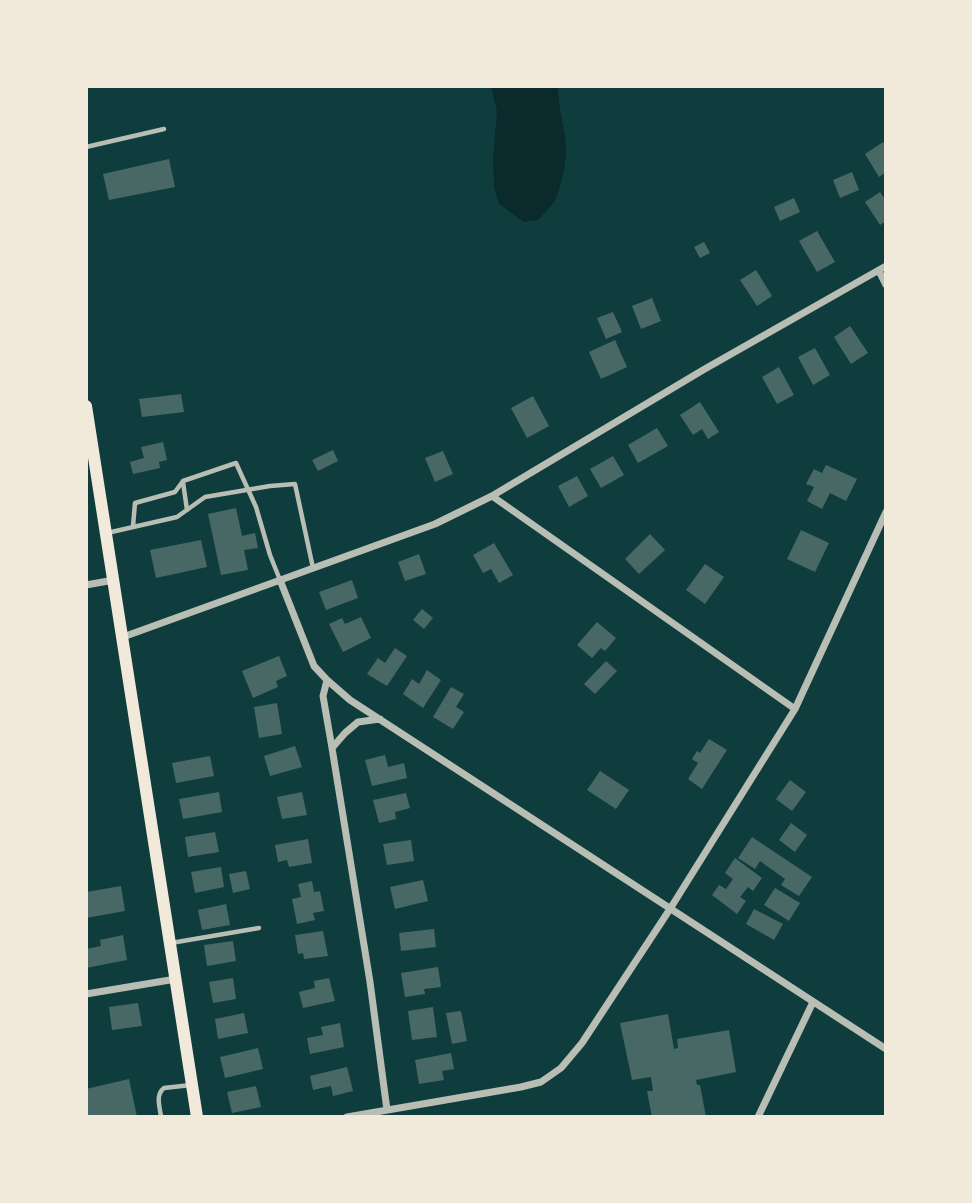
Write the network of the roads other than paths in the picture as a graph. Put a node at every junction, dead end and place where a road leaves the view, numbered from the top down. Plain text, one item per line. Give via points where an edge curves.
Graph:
1 (164, 129) dead end
2 (86, 147) edge
3 (883, 268) edge
4 (886, 285) edge
5 (86, 406) edge
6 (183, 481) junction
7 (247, 490) junction
8 (492, 496) junction
9 (187, 510) junction
10 (886, 512) edge
11 (133, 526) junction
12 (107, 534) junction
13 (313, 568) junction
14 (114, 580) junction
15 (280, 580) junction
16 (86, 584) edge
17 (123, 637) junction
18 (327, 680) junction
19 (795, 709) junction
20 (380, 719) junction
21 (332, 748) junction
22 (670, 909) junction
23 (259, 928) dead end
24 (170, 944) junction
25 (176, 979) junction
26 (86, 994) edge
27 (813, 1002) junction
28 (886, 1049) edge
29 (192, 1084) junction
30 (387, 1110) junction
31 (161, 1117) edge
32 (197, 1117) edge
33 (346, 1117) edge
34 (758, 1117) edge

1 - 2 lane
3 - 4 street
3 - 8 street
5 - 12 main road
6 - 7 lane via 236,463
6 - 9 lane
6 - 11 lane via 175,492 135,503
7 - 9 lane via 205,497
7 - 13 lane via 295,484
7 - 15 lane
8 - 13 street via 435,524
8 - 19 street
9 - 11 lane via 177,517
10 - 19 street
11 - 12 lane
12 - 14 main road
13 - 15 street
14 - 16 street
14 - 17 main road
15 - 17 street
15 - 18 street via 314,666
17 - 24 main road
18 - 20 street
18 - 21 street via 323,696
19 - 22 street
20 - 21 street via 358,722
20 - 22 street
21 - 30 street
22 - 27 street
22 - 30 street via 561,1068 541,1082 522,1087
23 - 24 lane
24 - 25 main road
25 - 26 street
25 - 29 main road
27 - 28 street
27 - 34 street
29 - 31 lane via 161,1090
29 - 32 main road
30 - 33 street

